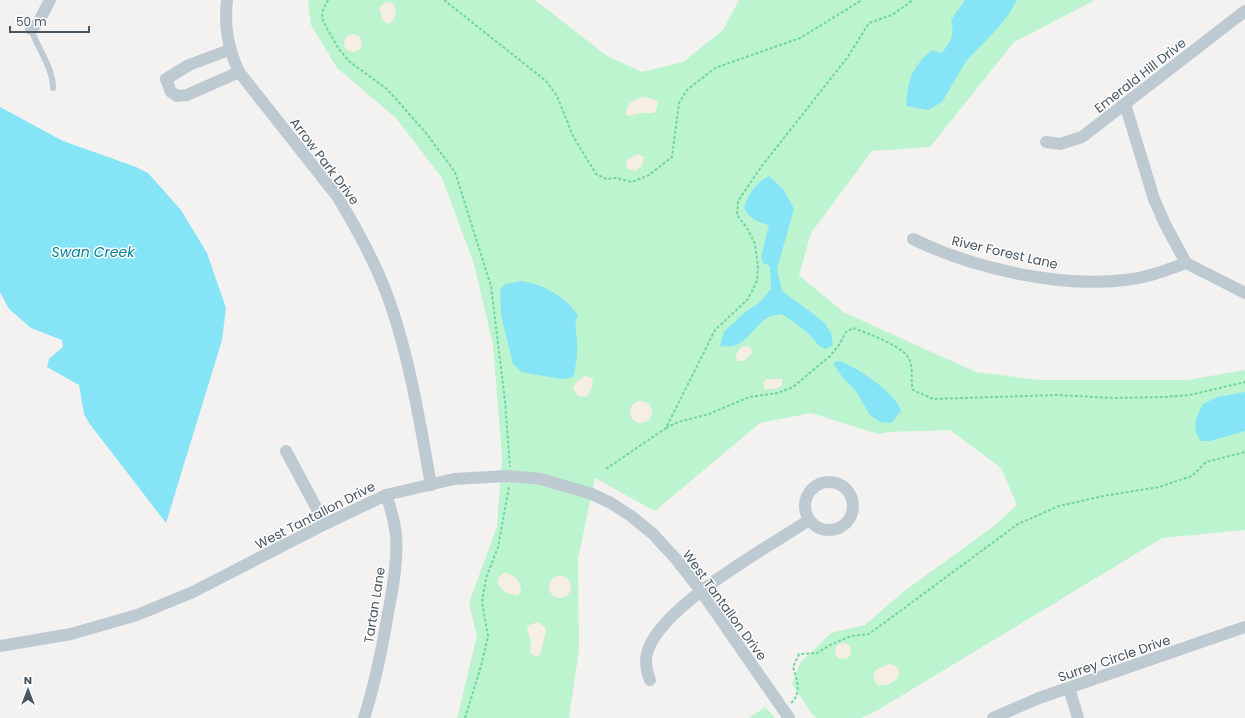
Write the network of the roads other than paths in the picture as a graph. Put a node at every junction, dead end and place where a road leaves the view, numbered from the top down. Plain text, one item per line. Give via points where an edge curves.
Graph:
1 (50, 0) edge
2 (227, 0) edge
3 (1245, 11) edge
4 (31, 29) joint
5 (229, 50) junction
6 (239, 72) junction
7 (53, 88) dead end
8 (1125, 104) junction
9 (1046, 142) dead end
10 (913, 239) dead end
11 (1186, 264) junction
12 (1245, 293) edge
13 (286, 451) dead end
14 (431, 485) junction
15 (386, 495) junction
16 (810, 520) junction
17 (325, 524) junction
18 (701, 591) junction
19 (1245, 627) edge
20 (0, 646) edge
21 (650, 680) dead end
22 (1069, 688) junction
23 (786, 714) edge
24 (364, 718) edge
25 (992, 718) edge
26 (1078, 718) edge

1 - 4 street via 38,23
2 - 5 street, Arrow Park Drive
3 - 8 street, Emerald Hill Drive
4 - 7 lane via 50,69
5 - 6 street, Arrow Park Drive
5 - 6 street via 166,79 171,92 177,96 187,95
6 - 14 street, Arrow Park Drive via 337,196 380,276 403,347
8 - 9 street, Emerald Hill Drive via 1082,137 1060,144
8 - 11 street via 1154,199
10 - 11 street, River Forest Lane via 935,250 982,264 1043,278 1080,282 1125,280
11 - 12 street
13 - 17 street
14 - 15 street, West Tantallon Drive
14 - 18 street, West Tantallon Drive via 454,479 510,477 541,479 592,494 631,516 653,534
15 - 17 street, West Tantallon Drive
15 - 24 street, Tartan Lane via 396,533 396,558 383,643
16 - 16 street via 825,530 839,528 845,524 853,512 854,504 847,489 837,483 825,482 811,490 805,505
16 - 18 street
17 - 20 street, West Tantallon Drive via 200,588 137,615 71,634
18 - 21 street via 675,613 653,640 646,664
18 - 23 street, West Tantallon Drive
19 - 22 street, Surrey Circle Drive
22 - 25 street, Surrey Circle Drive
22 - 26 street

